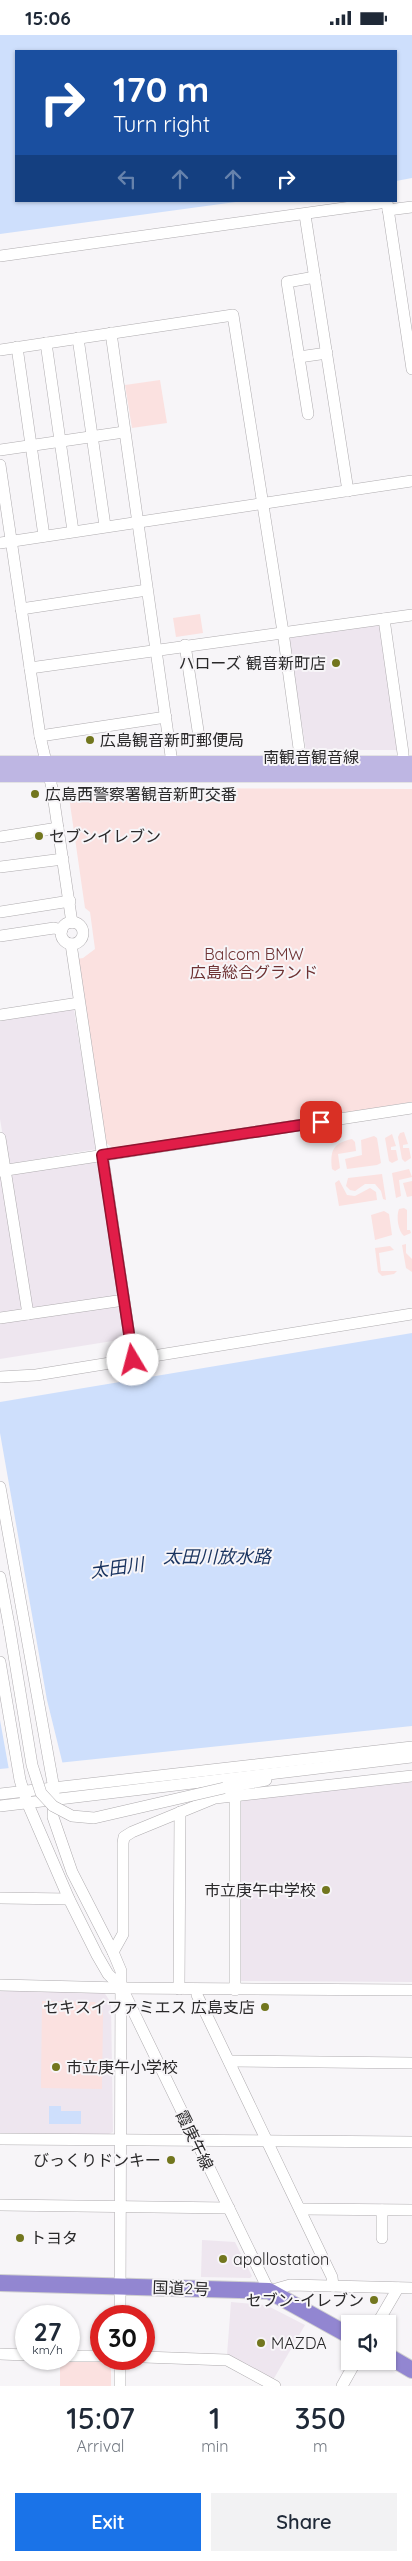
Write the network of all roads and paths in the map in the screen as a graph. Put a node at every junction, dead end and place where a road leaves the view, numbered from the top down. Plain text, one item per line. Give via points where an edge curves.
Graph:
1 (412, 207) edge
2 (388, 210) junction
3 (305, 215) junction
4 (0, 256) edge
5 (315, 277) junction
6 (409, 325) edge
7 (111, 333) junction
8 (78, 338) junction
9 (46, 343) junction
10 (17, 347) junction
11 (0, 350) edge
12 (327, 353) junction
13 (299, 357) junction
14 (412, 369) edge
15 (308, 414) dead end
16 (124, 431) junction
17 (91, 437) junction
18 (61, 441) junction
19 (30, 445) junction
20 (0, 450) edge
21 (0, 465) edge
22 (412, 481) edge
23 (348, 491) junction
24 (2, 493) edge
25 (262, 504) junction
26 (137, 522) junction
27 (105, 526) junction
28 (73, 531) junction
29 (44, 536) junction
30 (6, 542) edge
31 (147, 590) junction
32 (21, 609) junction
33 (412, 615) edge
34 (384, 619) junction
35 (283, 632) junction
36 (185, 645) junction
37 (156, 649) junction
38 (30, 668) junction
39 (166, 717) junction
40 (40, 736) junction
41 (199, 737) dead end
42 (0, 763) edge
43 (173, 768) junction
44 (47, 769) junction
45 (302, 769) junction
46 (408, 769) edge
47 (0, 775) edge
48 (58, 828) junction
49 (0, 837) edge
50 (63, 859) junction
51 (0, 867) edge
52 (70, 901) junction
53 (0, 912) edge
54 (72, 923) junction
55 (62, 930) junction
56 (0, 936) edge
57 (71, 944) junction
58 (79, 1003) junction
59 (0, 1015) edge
60 (412, 1108) edge
61 (0, 1138) edge
62 (102, 1155) junction
63 (2, 1171) edge
64 (124, 1300) junction
65 (28, 1313) junction
66 (412, 1314) edge
67 (0, 1318) edge
68 (133, 1360) junction
69 (0, 1377) edge
70 (0, 1487) edge
71 (0, 1577) edge
72 (0, 1662) edge
73 (412, 1747) edge
74 (412, 1757) edge
75 (336, 1765) junction
76 (412, 1776) edge
77 (0, 1794) edge
78 (54, 1795) junction
79 (235, 1795) junction
80 (25, 1797) junction
81 (0, 1806) edge
82 (180, 1812) junction
83 (0, 1898) edge
84 (69, 1899) junction
85 (114, 1951) junction
86 (0, 1985) edge
87 (122, 1988) junction
88 (179, 1989) junction
89 (197, 1989) junction
90 (236, 1990) junction
91 (412, 1990) edge
92 (229, 2061) junction
93 (412, 2063) edge
94 (0, 2139) edge
95 (121, 2139) junction
96 (195, 2139) junction
97 (266, 2140) junction
98 (412, 2142) edge
99 (0, 2205) edge
100 (122, 2207) junction
101 (229, 2208) junction
102 (300, 2209) junction
103 (382, 2210) junction
104 (412, 2210) edge
105 (382, 2238) dead end
106 (0, 2283) edge
107 (333, 2286) junction
108 (120, 2287) junction
109 (398, 2288) junction
110 (412, 2288) edge
111 (269, 2291) junction
112 (120, 2305) edge
113 (382, 2315) edge
114 (341, 2331) edge
115 (0, 2354) edge
116 (15, 2355) edge
117 (155, 2357) edge
118 (396, 2361) edge
119 (120, 2370) edge
120 (351, 2370) edge
121 (412, 2370) edge
122 (120, 2386) edge
123 (275, 2386) edge
124 (342, 2386) edge

1 - 2 street
2 - 3 street via 387,203
2 - 6 street
3 - 4 street
3 - 5 street
5 - 12 street
5 - 13 street via 287,282
6 - 14 street
7 - 8 street
7 - 16 street
7 - 25 street via 233,315
8 - 9 street
8 - 17 street
9 - 10 street
9 - 18 street
10 - 11 street
10 - 19 street
12 - 13 street
12 - 23 street
13 - 15 street
16 - 17 street
16 - 26 street
17 - 18 street
17 - 27 street
18 - 19 street
18 - 28 street
19 - 20 street
19 - 29 street
21 - 24 street
22 - 23 street
23 - 25 street
24 - 30 street
25 - 26 street
25 - 35 street
26 - 27 street
26 - 31 street
27 - 28 street
28 - 29 street
29 - 30 street
30 - 32 street
31 - 32 street
31 - 37 street
32 - 38 street
33 - 34 street
34 - 35 street
34 - 46 street
35 - 36 street
35 - 45 street
36 - 37 street
36 - 41 street
37 - 38 street
37 - 39 street
38 - 40 street
39 - 40 street
39 - 43 street
40 - 44 street
42 - 44 main road, 南観音観音線
43 - 44 main road, 南観音観音線
43 - 45 main road, 南観音観音線
44 - 47 main road, 南観音観音線 via 33,777
44 - 48 street
45 - 46 main road, 南観音観音線
48 - 49 street
48 - 50 street
50 - 51 street
50 - 52 street
52 - 53 street
52 - 54 street
54 - 55 street
54 - 57 street via 80,926 83,934 79,942
55 - 56 street via 54,928
55 - 57 street via 63,939
57 - 58 street
58 - 59 street
58 - 62 street
60 - 62 street
61 - 63 street
62 - 63 street
62 - 64 street
63 - 65 street
64 - 65 street
64 - 68 street
65 - 67 street
66 - 68 street
68 - 69 street via 36,1375
70 - 78 street
71 - 75 street, bridge via 32,1765 38,1787 46,1800 62,1812 94,1818 224,1788 304,1775
72 - 80 street
73 - 78 street
74 - 75 street
75 - 78 street
76 - 79 street
77 - 80 street
78 - 80 street
78 - 85 street via 54,1817 72,1872
79 - 82 street via 215,1798
79 - 90 street
80 - 81 street
80 - 84 street
82 - 85 street via 124,1837 123,1934
82 - 88 street
83 - 84 street
84 - 87 street via 108,1974
85 - 87 street
86 - 87 street
87 - 88 street
87 - 95 street
87 - 96 street, 霞庚午線
88 - 89 street
89 - 90 street
89 - 92 street
90 - 91 street
92 - 93 street
92 - 97 street
94 - 95 street
95 - 96 street
95 - 100 street
96 - 97 street
96 - 101 street, 霞庚午線
97 - 98 street
97 - 102 street
99 - 100 street
100 - 101 street
100 - 108 street
101 - 111 street, 霞庚午線
102 - 103 street
102 - 107 street via 332,2277
103 - 104 street
103 - 105 street
106 - 108 highway, 国道2号
107 - 109 street
107 - 111 street via 290,2285
108 - 111 highway, 国道2号
108 - 112 street
109 - 110 street
109 - 113 street
111 - 114 highway, 国道2号
115 - 116 street
117 - 123 street via 227,2360
118 - 121 highway
119 - 122 street
120 - 124 street

